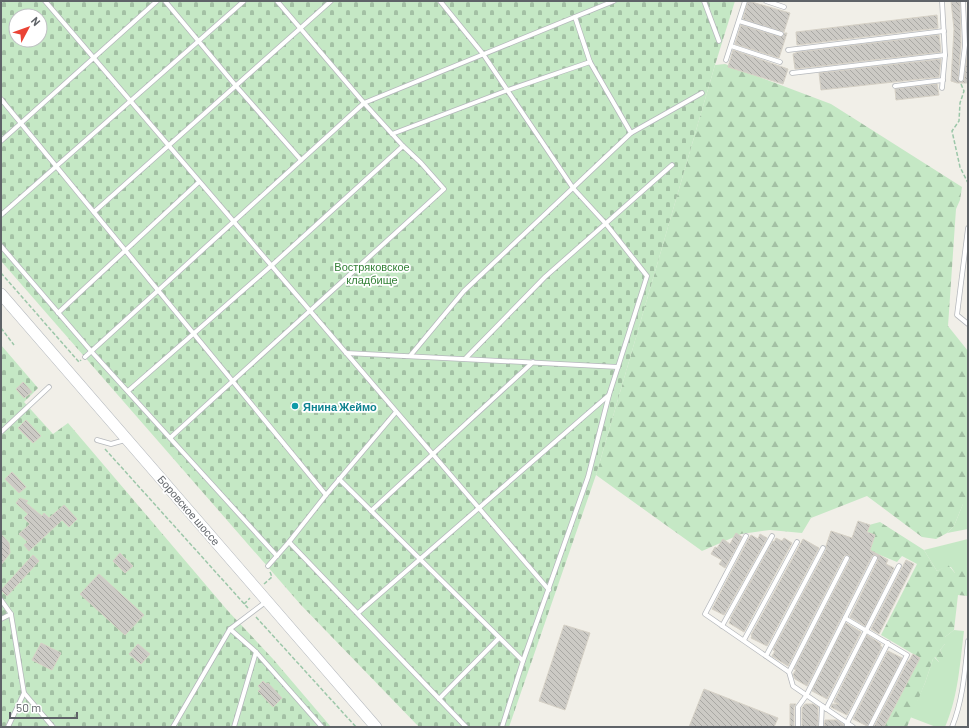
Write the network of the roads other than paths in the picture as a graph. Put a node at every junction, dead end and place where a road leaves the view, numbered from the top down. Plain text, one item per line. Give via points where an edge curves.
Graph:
1 (45, 1) edge
2 (157, 1) edge
3 (165, 1) edge
4 (244, 1) edge
5 (277, 1) edge
6 (331, 1) edge
7 (440, 1) edge
8 (614, 1) edge
9 (704, 1) edge
10 (745, 1) edge
11 (766, 1) edge
12 (942, 1) edge
13 (965, 2) edge
14 (784, 7) dead end
15 (575, 17) junction
16 (739, 21) junction
17 (300, 28) junction
18 (967, 29) edge
19 (944, 32) junction
20 (781, 34) dead end
21 (198, 41) junction
22 (719, 41) dead end
23 (967, 45) edge
24 (731, 46) junction
25 (788, 50) dead end
26 (483, 54) junction
27 (945, 55) junction
28 (94, 58) junction
29 (726, 60) dead end
30 (590, 62) junction
31 (780, 62) dead end
32 (962, 70) junction
33 (968, 70) edge
34 (792, 73) dead end
35 (961, 78) road end
36 (943, 80) junction
37 (236, 86) junction
38 (895, 86) dead end
39 (942, 88) dead end
40 (508, 90) junction
41 (702, 93) dead end
42 (1, 99) edge
43 (130, 101) junction
44 (364, 103) junction
45 (21, 123) junction
46 (631, 133) junction
47 (392, 134) junction
48 (1, 141) edge
49 (169, 146) junction
50 (403, 146) junction
51 (301, 160) junction
52 (672, 165) dead end
53 (56, 166) junction
54 (199, 182) junction
55 (573, 188) junction
56 (94, 212) junction
57 (1, 214) edge
58 (234, 222) junction
59 (606, 224) junction
60 (968, 228) edge
61 (1, 246) edge
62 (126, 250) junction
63 (271, 266) junction
64 (158, 290) junction
65 (1, 294) edge
66 (310, 311) junction
67 (58, 313) junction
68 (968, 324) edge
69 (194, 334) junction
70 (91, 351) junction
71 (346, 353) junction
72 (410, 356) junction
73 (85, 357) dead end
74 (465, 359) junction
75 (533, 362) junction
76 (618, 366) junction
77 (233, 381) junction
78 (49, 387) dead end
79 (128, 392) junction
80 (610, 395) junction
81 (396, 412) junction
82 (1, 432) edge
83 (170, 438) junction
84 (127, 439) junction
85 (97, 440) road end
86 (433, 454) junction
87 (339, 479) junction
88 (326, 494) junction
89 (479, 508) junction
90 (371, 511) junction
91 (746, 536) dead end
92 (772, 536) dead end
93 (289, 542) junction
94 (797, 542) dead end
95 (823, 548) dead end
96 (277, 556) junction
97 (847, 558) dead end
98 (875, 558) dead end
99 (420, 559) junction
100 (268, 566) dead end
101 (899, 566) dead end
102 (549, 590) junction
103 (1, 600) edge
104 (267, 601) junction
105 (358, 613) junction
106 (11, 614) junction
107 (845, 618) junction
108 (1, 619) edge
109 (722, 626) junction
110 (230, 629) junction
111 (867, 631) junction
112 (499, 638) junction
113 (744, 640) junction
114 (968, 641) edge
115 (888, 643) junction
116 (256, 652) junction
117 (766, 656) junction
118 (523, 661) junction
119 (788, 672) junction
120 (24, 693) junction
121 (806, 696) junction
122 (440, 699) junction
123 (824, 707) junction
124 (847, 725) edge
125 (8, 727) edge
126 (53, 727) edge
127 (173, 727) edge
128 (234, 727) edge
129 (322, 727) edge
130 (376, 727) edge
131 (466, 727) edge
132 (502, 727) edge
133 (798, 727) edge
134 (821, 727) edge
135 (853, 727) edge
136 (870, 727) edge
137 (952, 727) edge

1 - 28 lane
2 - 28 lane
3 - 21 lane
4 - 21 lane
5 - 17 lane
6 - 17 lane
7 - 26 lane
8 - 15 lane
9 - 22 lane
10 - 16 lane
11 - 14 lane
12 - 19 lane
13 - 18 lane
15 - 26 lane
15 - 30 lane
16 - 20 lane
16 - 24 lane
17 - 37 lane
17 - 44 lane
18 - 23 lane
19 - 25 lane
19 - 27 lane
21 - 37 lane
21 - 43 lane
23 - 32 lane
24 - 29 lane
24 - 31 lane
26 - 40 lane
26 - 44 lane
27 - 34 lane
27 - 36 lane
28 - 43 lane
28 - 45 lane
30 - 40 lane
30 - 46 lane
32 - 33 lane
32 - 35 lane
36 - 38 lane
36 - 39 lane
37 - 49 lane
37 - 51 lane
40 - 47 lane
40 - 55 lane
41 - 46 lane
42 - 45 lane
43 - 49 lane
43 - 53 lane
44 - 47 lane
44 - 51 lane
45 - 48 lane
45 - 53 lane
46 - 55 lane
47 - 50 lane
49 - 54 lane
49 - 56 lane
50 - 63 lane
50 - 66 lane via 444,190
51 - 58 lane
52 - 59 lane
53 - 56 lane
53 - 57 lane
54 - 58 lane
54 - 62 lane
55 - 59 lane
55 - 72 lane via 464,291
56 - 62 lane
58 - 63 lane
58 - 64 lane
59 - 74 lane via 545,277
59 - 76 lane via 647,276
60 - 68 lane via 957,315
61 - 67 lane
62 - 64 lane
62 - 67 lane
63 - 66 lane
63 - 69 lane
64 - 69 lane
64 - 70 lane
65 - 84 street, Боровское шоссе
66 - 71 lane
66 - 77 lane
67 - 70 lane
69 - 77 lane
69 - 79 lane
70 - 73 lane
70 - 79 lane
71 - 72 lane
71 - 81 lane
72 - 74 lane
74 - 75 lane
75 - 76 lane
75 - 86 lane
76 - 80 lane
77 - 83 lane
77 - 88 lane
78 - 82 lane
79 - 83 lane
80 - 89 lane
80 - 102 lane via 588,477
81 - 86 lane
81 - 87 lane
83 - 96 lane
84 - 85 lane via 111,444
84 - 104 street, Боровское шоссе
86 - 89 lane
86 - 90 lane
87 - 88 lane
87 - 90 lane
88 - 93 lane
89 - 99 lane
89 - 102 lane
90 - 99 lane
91 - 109 lane via 705,614
92 - 109 lane
93 - 96 lane
93 - 105 lane
94 - 113 lane
95 - 117 lane
96 - 100 lane
97 - 119 lane
98 - 107 lane
99 - 105 lane
99 - 112 lane
101 - 111 lane
102 - 118 lane
103 - 106 lane
104 - 110 lane
104 - 130 street, Боровское шоссе
105 - 122 lane
106 - 108 lane
106 - 120 lane
107 - 111 lane
107 - 121 lane
109 - 113 lane
110 - 116 lane
110 - 127 lane
111 - 115 lane
111 - 123 lane
112 - 118 lane
112 - 122 lane
113 - 117 lane
114 - 137 lane via 960,698
115 - 124 lane
115 - 136 lane via 907,655
116 - 128 lane
116 - 129 lane
117 - 119 lane
118 - 132 lane
119 - 121 lane via 793,686
120 - 125 lane
120 - 126 lane
121 - 123 lane
121 - 133 lane via 798,707
122 - 131 lane
123 - 124 lane
123 - 134 lane
124 - 135 lane

